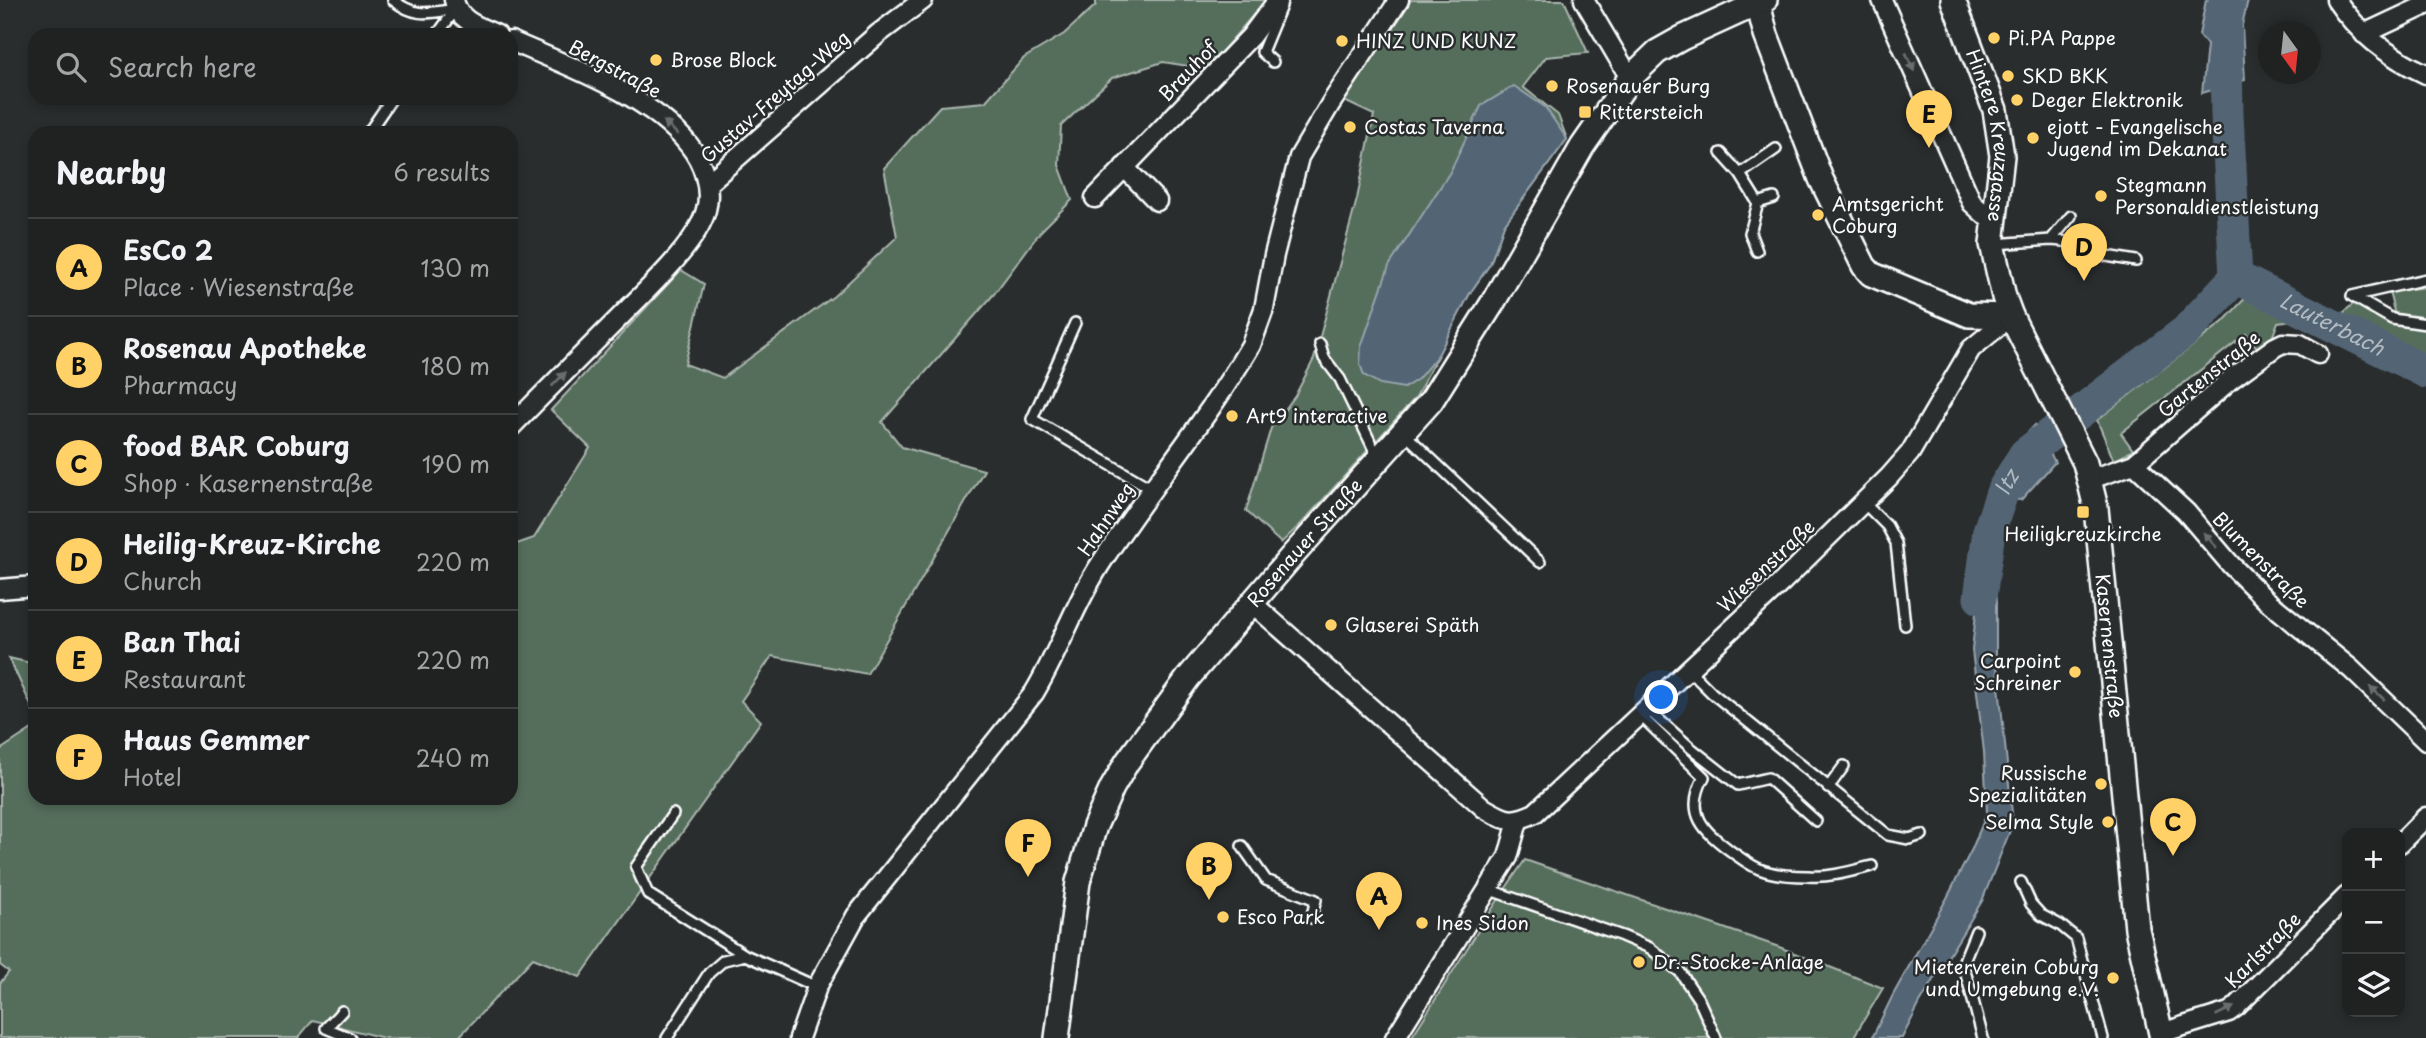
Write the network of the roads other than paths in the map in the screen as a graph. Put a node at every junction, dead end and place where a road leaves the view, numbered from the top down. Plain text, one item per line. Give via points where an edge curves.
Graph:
1 (393, 0) edge
2 (923, 0) edge
3 (1278, 0) edge
4 (1284, 0) edge
5 (1399, 0) edge
6 (1584, 0) edge
7 (1882, 0) edge
8 (1953, 0) edge
9 (2336, 0) edge
10 (1760, 1) edge
11 (455, 4) edge
12 (2426, 5) edge
13 (441, 28) edge
14 (483, 28) edge
15 (2364, 34) junction
16 (518, 44) edge
17 (1273, 62) dead end
18 (2426, 74) edge
19 (1630, 78) junction
20 (387, 105) edge
21 (373, 126) edge
22 (1776, 149) dead end
23 (1721, 153) dead end
24 (1124, 167) junction
25 (1740, 174) junction
26 (707, 184) junction
27 (1095, 198) dead end
28 (1774, 198) dead end
29 (1157, 201) dead end
30 (1758, 203) junction
31 (2071, 216) dead end
32 (1993, 234) junction
33 (2051, 240) junction
34 (1757, 251) dead end
35 (2136, 261) dead end
36 (1998, 272) joint
37 (2426, 279) edge
38 (2011, 316) junction
39 (1075, 323) dead end
40 (2426, 324) edge
41 (1320, 344) dead end
42 (2318, 354) dead end
43 (518, 420) edge
44 (1404, 432) junction
45 (1378, 459) junction
46 (2134, 464) junction
47 (2088, 471) junction
48 (1152, 489) junction
49 (1863, 502) junction
50 (1540, 562) dead end
51 (28, 587) edge
52 (0, 589) edge
53 (1252, 603) junction
54 (1905, 625) dead end
55 (1687, 668) junction
56 (1642, 711) junction
57 (2426, 741) edge
58 (1844, 765) dead end
59 (1828, 788) junction
60 (673, 814) dead end
61 (2426, 817) edge
62 (1518, 821) junction
63 (1816, 821) dead end
64 (1922, 835) dead end
65 (2405, 839) edge
66 (1242, 846) dead end
67 (1872, 866) dead end
68 (2021, 882) dead end
69 (1490, 890) junction
70 (2342, 901) edge
71 (1311, 918) dead end
72 (1976, 931) dead end
73 (745, 956) junction
74 (817, 987) junction
75 (342, 1011) dead end
76 (2161, 1036) edge
77 (350, 1038) edge
78 (667, 1038) edge
79 (799, 1038) edge
80 (1058, 1038) edge
81 (1395, 1038) edge
82 (1716, 1038) edge
83 (1983, 1038) edge
84 (2103, 1038) edge

1 - 11 lane via 415,13
2 - 26 street, Gustav-Freytag-Weg
3 - 24 street, Brauhof via 1251,36
4 - 17 lane via 1262,52
5 - 48 street, Hahnweg via 1299,157 1264,309 1251,345
6 - 19 street
7 -> 32 street via 1972,203
8 - 32 street, Hintere Kreuzgasse via 1995,110 2002,156
9 - 15 street
10 - 19 street, Rosenauer Straße via 1657,52
10 - 38 street via 1766,35 1817,180 1864,266 1871,274 1969,315
11 - 13 lane
11 - 14 street via 463,18
12 - 15 street
15 - 18 street
26 -> 16 street, Bergstraße via 689,145 662,119 623,93
19 - 44 street, Rosenauer Straße via 1582,146 1447,377
20 - 21 lane
22 - 25 lane
23 - 25 lane
24 - 27 street, Brauhof
24 - 29 street
25 - 30 lane
43 -> 26 street, Gustav-Freytag-Weg via 670,266 699,228 706,211
28 - 30 lane
30 - 34 lane via 1750,233
31 - 33 lane
32 - 33 lane
32 - 36 street, Hintere Kreuzgasse
33 - 35 lane via 2074,243 2083,253
36 - 38 street, Kasernenstraße
37 - 40 lane via 2352,296 2392,319
38 - 47 street, Kasernenstraße
38 - 49 street, Wiesenstraße via 1971,349 1910,453
39 - 48 lane via 1032,419
41 - 45 lane
42 - 46 street, Gartenstraße via 2300,344 2275,347
44 - 45 street, Rosenauer Straße
44 - 50 lane
45 - 53 street, Rosenauer Straße
46 - 47 street
57 -> 46 street, Blumenstraße via 2351,669 2265,599 2186,512
47 - 76 street, Kasernenstraße via 2096,508 2137,929
48 - 74 street, Hahnweg via 1101,562 1034,693 856,916
49 - 54 lane via 1887,526 1896,543
49 - 55 street, Wiesenstraße
51 - 52 street
53 - 62 street via 1484,808
53 - 80 street, Rosenauer Straße via 1188,678 1127,762 1103,807 1079,881
55 - 56 street, Wiesenstraße
55 - 59 lane
56 - 62 street, Wiesenstraße via 1535,813
56 - 63 lane via 1738,785 1768,778
56 - 67 lane via 1704,777 1696,797 1707,833 1745,861 1764,871 1811,877
58 - 59 lane
59 - 64 lane via 1888,835 1909,839
60 - 73 lane via 636,867 648,894
61 - 65 street
62 - 69 street via 1508,858
66 - 71 lane via 1266,880 1317,900
68 - 84 lane via 2041,915 2076,938
69 - 81 street
69 - 82 lane via 1650,948 1680,972
76 -> 70 street, Karlstraße via 2229,1012
72 - 83 lane via 1963,963
73 - 74 lane
73 - 78 lane via 724,960 709,973
74 - 79 street, Hahnweg
75 - 77 lane via 326,1028

